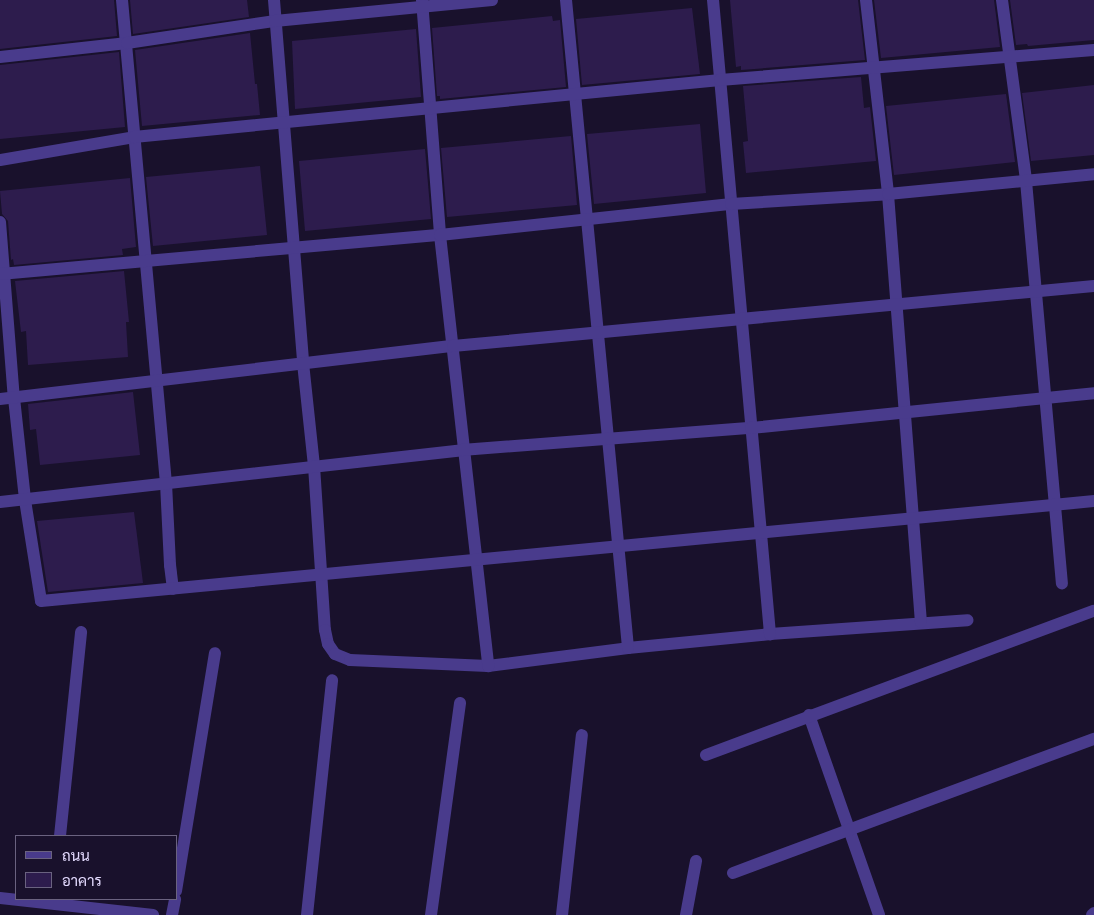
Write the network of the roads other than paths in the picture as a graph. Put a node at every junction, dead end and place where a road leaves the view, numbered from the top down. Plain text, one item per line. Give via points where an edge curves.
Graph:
1 (122, 0) edge
2 (274, 0) edge
3 (492, 0) edge
4 (566, 0) edge
5 (713, 0) edge
6 (866, 0) edge
7 (1002, 0) edge
8 (422, 4) edge
9 (276, 21) junction
10 (127, 43) junction
11 (1094, 50) edge
12 (0, 57) edge
13 (1009, 58) junction
14 (874, 68) junction
15 (720, 80) junction
16 (575, 94) junction
17 (429, 108) junction
18 (284, 122) junction
19 (134, 137) junction
20 (0, 160) edge
21 (1094, 174) edge
22 (1026, 181) junction
23 (888, 194) junction
24 (731, 204) junction
25 (587, 218) junction
26 (0, 222) edge
27 (440, 235) junction
28 (293, 247) junction
29 (145, 263) junction
30 (3, 274) edge
31 (1094, 286) edge
32 (1037, 292) junction
33 (895, 304) junction
34 (741, 319) junction
35 (598, 332) junction
36 (453, 346) junction
37 (303, 363) junction
38 (156, 382) junction
39 (1094, 393) edge
40 (1046, 397) junction
41 (14, 398) junction
42 (0, 399) edge
43 (905, 411) junction
44 (751, 428) junction
45 (608, 438) junction
46 (462, 450) junction
47 (314, 466) junction
48 (166, 482) junction
49 (26, 500) junction
50 (1094, 500) edge
51 (0, 502) edge
52 (1056, 504) junction
53 (914, 518) junction
54 (761, 533) junction
55 (618, 546) junction
56 (476, 560) junction
57 (323, 576) junction
58 (1062, 583) dead end
59 (173, 589) junction
60 (1094, 611) edge
61 (968, 620) dead end
62 (921, 622) junction
63 (81, 632) dead end
64 (770, 634) junction
65 (628, 648) junction
66 (215, 653) dead end
67 (488, 666) junction
68 (332, 680) dead end
69 (460, 703) dead end
70 (809, 715) junction
71 (582, 735) dead end
72 (1094, 739) edge
73 (706, 755) dead end
74 (850, 830) junction
75 (60, 835) edge
76 (696, 861) dead end
77 (733, 873) dead end
78 (178, 879) edge
79 (0, 898) edge
80 (15, 899) edge
81 (36, 900) edge
82 (175, 900) edge
83 (54, 901) edge
84 (70, 911) edge
85 (153, 915) edge
86 (172, 915) edge
87 (307, 915) edge
88 (431, 915) edge
89 (562, 915) edge
90 (686, 915) edge
91 (879, 915) edge

1 - 10 street
2 - 9 street
3 - 8 street
4 - 16 street
5 - 15 street
6 - 14 street
7 - 13 street
8 - 9 street
8 - 17 street
9 - 10 street
9 - 18 street
10 - 12 street
10 - 19 street
11 - 13 street
13 - 14 street
13 - 22 street
14 - 15 street
14 - 23 street
15 - 16 street
15 - 24 street
16 - 17 street
16 - 25 street
17 - 18 street
17 - 27 street
18 - 19 street
18 - 28 street
19 - 20 street
19 - 29 street
21 - 22 street
22 - 23 street
22 - 32 street
23 - 24 street
23 - 33 street
24 - 25 street
24 - 34 street
25 - 27 street
25 - 35 street
26 - 30 street
27 - 28 street
27 - 36 street
28 - 29 street
28 - 37 street
29 - 30 street
29 - 38 street
30 - 41 street
31 - 32 street
32 - 33 street
32 - 40 street
33 - 34 street
33 - 43 street
34 - 35 street
34 - 44 street
35 - 36 street
35 - 45 street
36 - 37 street
36 - 46 street
37 - 38 street
37 - 47 street
38 - 41 street
38 - 48 street
39 - 40 street
40 - 43 street
40 - 52 street
41 - 42 street
41 - 49 street
43 - 44 street
43 - 53 street
44 - 45 street
44 - 54 street
45 - 46 street
45 - 55 street
46 - 47 street
46 - 56 street
47 - 48 street
47 - 57 street
48 - 49 street
48 - 59 street
49 - 51 street
49 - 59 street via 41,601
50 - 52 street
52 - 53 street
52 - 58 street
53 - 54 street
53 - 62 street
54 - 55 street
54 - 64 street
55 - 56 street
55 - 65 street
56 - 57 street
56 - 67 street
57 - 59 street
57 - 67 street via 325,630 328,644 335,654 350,660
60 - 70 street
61 - 62 street
62 - 64 street
63 - 75 street
64 - 65 street
65 - 67 street
66 - 78 street
68 - 87 street
69 - 88 street
70 - 73 street
70 - 74 street
71 - 89 street
72 - 74 street
74 - 77 street
74 - 91 street
76 - 90 street
79 - 80 street
81 - 83 street
82 - 86 street
83 - 84 street
84 - 85 street

